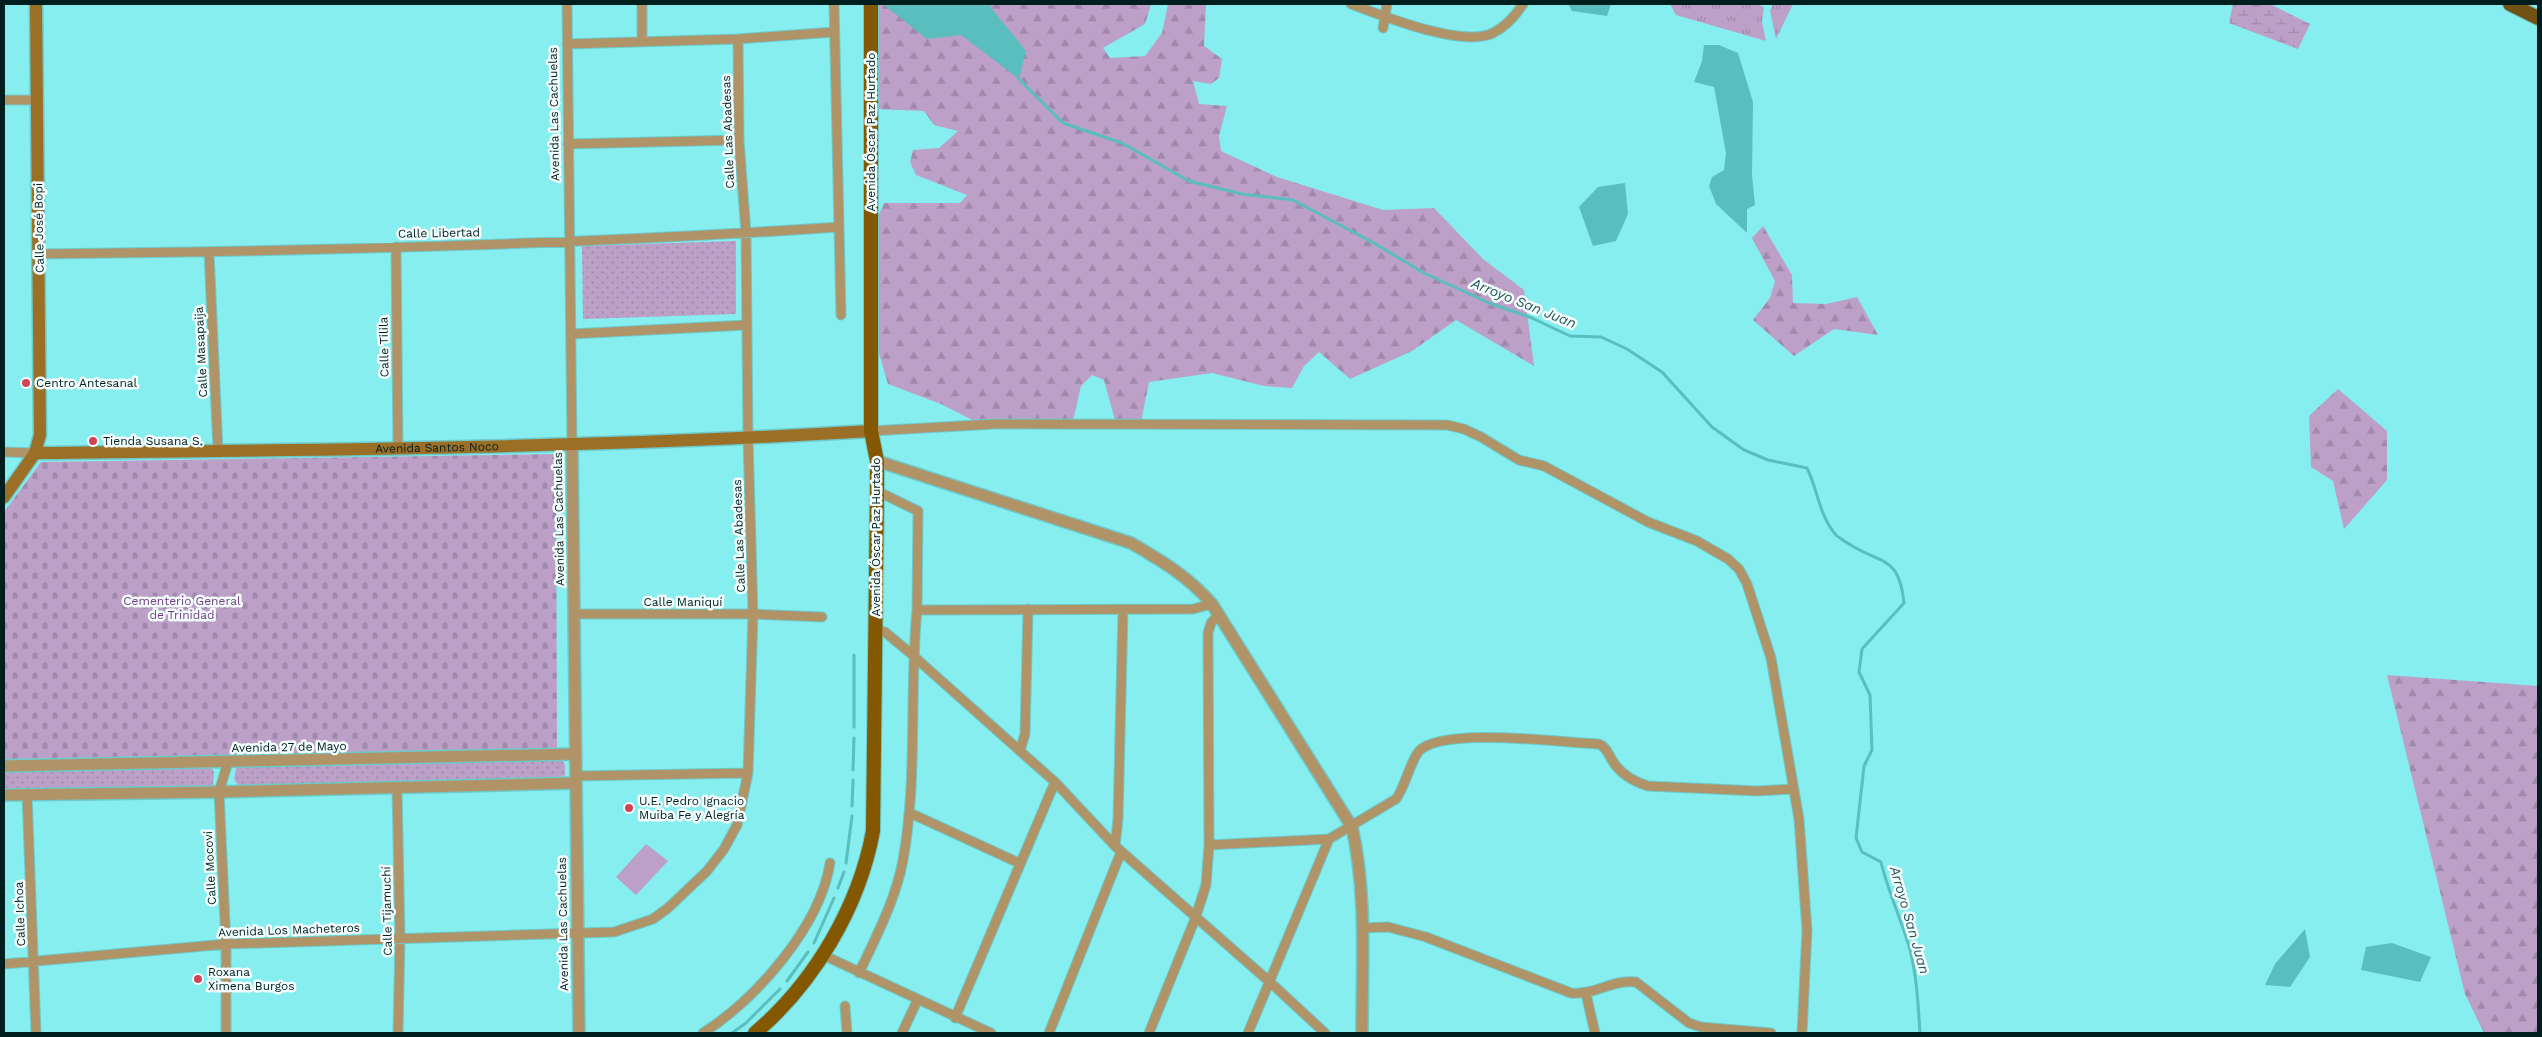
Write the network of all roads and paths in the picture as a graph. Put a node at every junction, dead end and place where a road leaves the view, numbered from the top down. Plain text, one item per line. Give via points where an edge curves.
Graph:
1 (36, 4) edge
2 (567, 4) edge
3 (642, 4) edge
4 (834, 4) edge
5 (871, 4) edge
6 (1352, 4) edge
7 (1386, 4) edge
8 (1523, 4) edge
9 (2510, 4) edge
10 (1385, 17) junction
11 (2538, 18) edge
12 (1383, 28) dead end
13 (834, 32) junction
14 (738, 39) junction
15 (642, 42) junction
16 (567, 44) junction
17 (4, 100) edge
18 (38, 100) junction
19 (739, 140) junction
20 (568, 144) junction
21 (839, 227) junction
22 (746, 233) junction
23 (571, 242) junction
24 (396, 246) junction
25 (209, 252) junction
26 (39, 254) junction
27 (841, 315) dead end
28 (747, 325) junction
29 (571, 334) junction
30 (871, 430) junction
31 (748, 438) junction
32 (572, 445) junction
33 (398, 448) junction
34 (218, 450) junction
35 (4, 452) edge
36 (35, 453) junction
37 (877, 461) junction
38 (877, 491) junction
39 (4, 497) edge
40 (1028, 609) junction
41 (1216, 609) junction
42 (917, 610) junction
43 (1123, 610) junction
44 (574, 614) junction
45 (753, 614) junction
46 (822, 617) dead end
47 (881, 631) junction
48 (911, 654) junction
49 (1020, 751) junction
50 (575, 754) junction
51 (228, 762) junction
52 (4, 766) edge
53 (748, 773) junction
54 (575, 779) junction
55 (1055, 782) junction
56 (397, 788) junction
57 (1794, 789) junction
58 (219, 792) junction
59 (27, 794) junction
60 (4, 795) edge
61 (910, 814) junction
62 (1352, 827) junction
63 (1329, 839) junction
64 (1208, 845) junction
65 (1118, 849) junction
66 (1020, 863) junction
67 (830, 864) dead end
68 (1195, 919) junction
69 (1362, 928) junction
70 (576, 934) junction
71 (400, 938) junction
72 (226, 944) junction
73 (823, 954) junction
74 (34, 962) junction
75 (4, 964) edge
76 (859, 972) junction
77 (1271, 983) junction
78 (1586, 994) junction
79 (918, 999) junction
80 (845, 1006) dead end
81 (955, 1018) junction
82 (36, 1033) edge
83 (226, 1033) edge
84 (398, 1033) edge
85 (578, 1033) edge
86 (703, 1033) edge
87 (755, 1033) edge
88 (847, 1033) edge
89 (902, 1033) edge
90 (991, 1033) edge
91 (1049, 1033) edge
92 (1149, 1033) edge
93 (1248, 1033) edge
94 (1325, 1033) edge
95 (1362, 1033) edge
96 (1595, 1033) edge
97 (1771, 1033) edge
98 (1802, 1033) edge

1 - 18 main road, Calle José Bopi
2 - 16 street, Avenida Las Cachuelas
3 - 15 street
4 - 13 street
5 - 30 main road, Avenida Óscar Paz Hurtado
6 - 10 street
7 - 10 street
8 - 10 street via 1516,15 1493,33 1473,37 1453,36
9 - 11 highway
10 - 12 street
13 - 14 street
13 - 21 street
14 - 15 street
14 - 19 street, Calle Las Abadesas
15 - 16 street
16 - 20 street, Avenida Las Cachuelas
17 - 18 street
18 - 26 main road, Calle José Bopi
19 - 20 street
19 - 22 street, Calle Las Abadesas
20 - 23 street, Avenida Las Cachuelas
21 - 22 street, Calle Libertad
21 - 27 street
22 - 23 street, Calle Libertad
22 - 28 street, Calle Las Abadesas
23 - 24 street, Calle Libertad
23 - 29 street, Avenida Las Cachuelas
24 - 25 street, Calle Libertad
24 - 33 street, Calle Tilila
25 - 26 street, Calle Libertad
25 - 34 street, Calle Masapaija
26 - 36 main road, Calle José Bopi via 40,435
28 - 29 street
28 - 31 street, Calle Las Abadesas
29 - 32 street, Avenida Las Cachuelas
30 - 31 main road, Avenida Santos Noco
30 - 37 main road, Avenida Óscar Paz Hurtado
30 - 57 street via 995,424 1398,423 1464,429 1519,460 1544,466 1648,522 1697,541 1739,569 1771,658
31 - 32 main road, Avenida Santos Noco
31 - 45 street, Calle Las Abadesas
32 - 33 main road, Avenida Santos Noco
32 - 44 street, Avenida Las Cachuelas
33 - 34 main road, Avenida Santos Noco
34 - 36 main road, Avenida Santos Noco
35 - 36 street, Avenida Santos Noco
36 - 39 main road
37 - 38 main road, Avenida Óscar Paz Hurtado
37 - 41 street via 1132,543 1196,585
38 - 42 street via 918,511
38 - 47 main road, Avenida Óscar Paz Hurtado
40 - 42 street
40 - 43 street
40 - 49 street via 1025,734
41 - 43 street
41 - 62 street
41 - 64 street via 1208,634
42 - 48 street
43 - 65 street
44 - 45 street, Calle Maniquí
44 - 50 street, Avenida Las Cachuelas
45 - 46 street, Calle Maniquí
45 - 53 street, Calle Las Abadesas
47 - 48 street
47 - 73 main road, Avenida Óscar Paz Hurtado via 873,831 862,873
48 - 49 street
48 - 61 street via 913,765
49 - 55 street
50 - 51 street, Avenida 27 de Mayo
50 - 54 street, Avenida Las Cachuelas
51 - 52 street, Avenida 27 de Mayo
51 - 58 street, Calle Mocoví
53 - 54 street
53 - 70 street, Calle Las Abadesas via 737,825 724,850 685,893 653,919 634,927 614,932
54 - 56 street
54 - 70 street, Avenida Las Cachuelas
55 - 65 street
55 - 66 street
56 - 58 street
56 - 71 street, Calle Tijamuchí
57 - 62 street via 1757,791 1648,786 1634,782 1622,773 1604,746 1599,744 1492,736 1428,744 1418,752 1403,790 1396,799
57 - 98 street via 1800,818 1807,930
58 - 59 street
58 - 72 street, Calle Mocoví
59 - 60 street
59 - 74 street, Calle Ichoa
61 - 66 street
61 - 76 street via 903,862 892,897
62 - 63 street
62 - 69 street via 1359,858
63 - 64 street
63 - 77 street
64 - 68 street via 1206,885
65 - 68 street
65 - 91 street
66 - 81 street
67 - 86 street via 819,900 771,975 727,1018
68 - 77 street
68 - 92 street
69 - 78 street via 1402,930 1482,957 1571,993
69 - 95 street
70 - 71 street, Avenida Los Macheteros
70 - 85 street, Avenida Las Cachuelas
71 - 72 street, Avenida Los Macheteros
71 - 84 street, Calle Tijamuchí
72 - 74 street, Avenida Los Macheteros
72 - 83 street, Calle Mocoví
73 - 76 street
73 - 87 main road, Avenida Óscar Paz Hurtado via 778,1014
74 - 75 street, Avenida Los Macheteros
74 - 82 street, Calle Ichoa
76 - 79 street
77 - 93 street
77 - 94 street
78 - 96 street
78 - 97 street via 1626,981 1636,982 1689,1023 1701,1027
79 - 81 street
79 - 89 street
80 - 88 street
81 - 90 street

